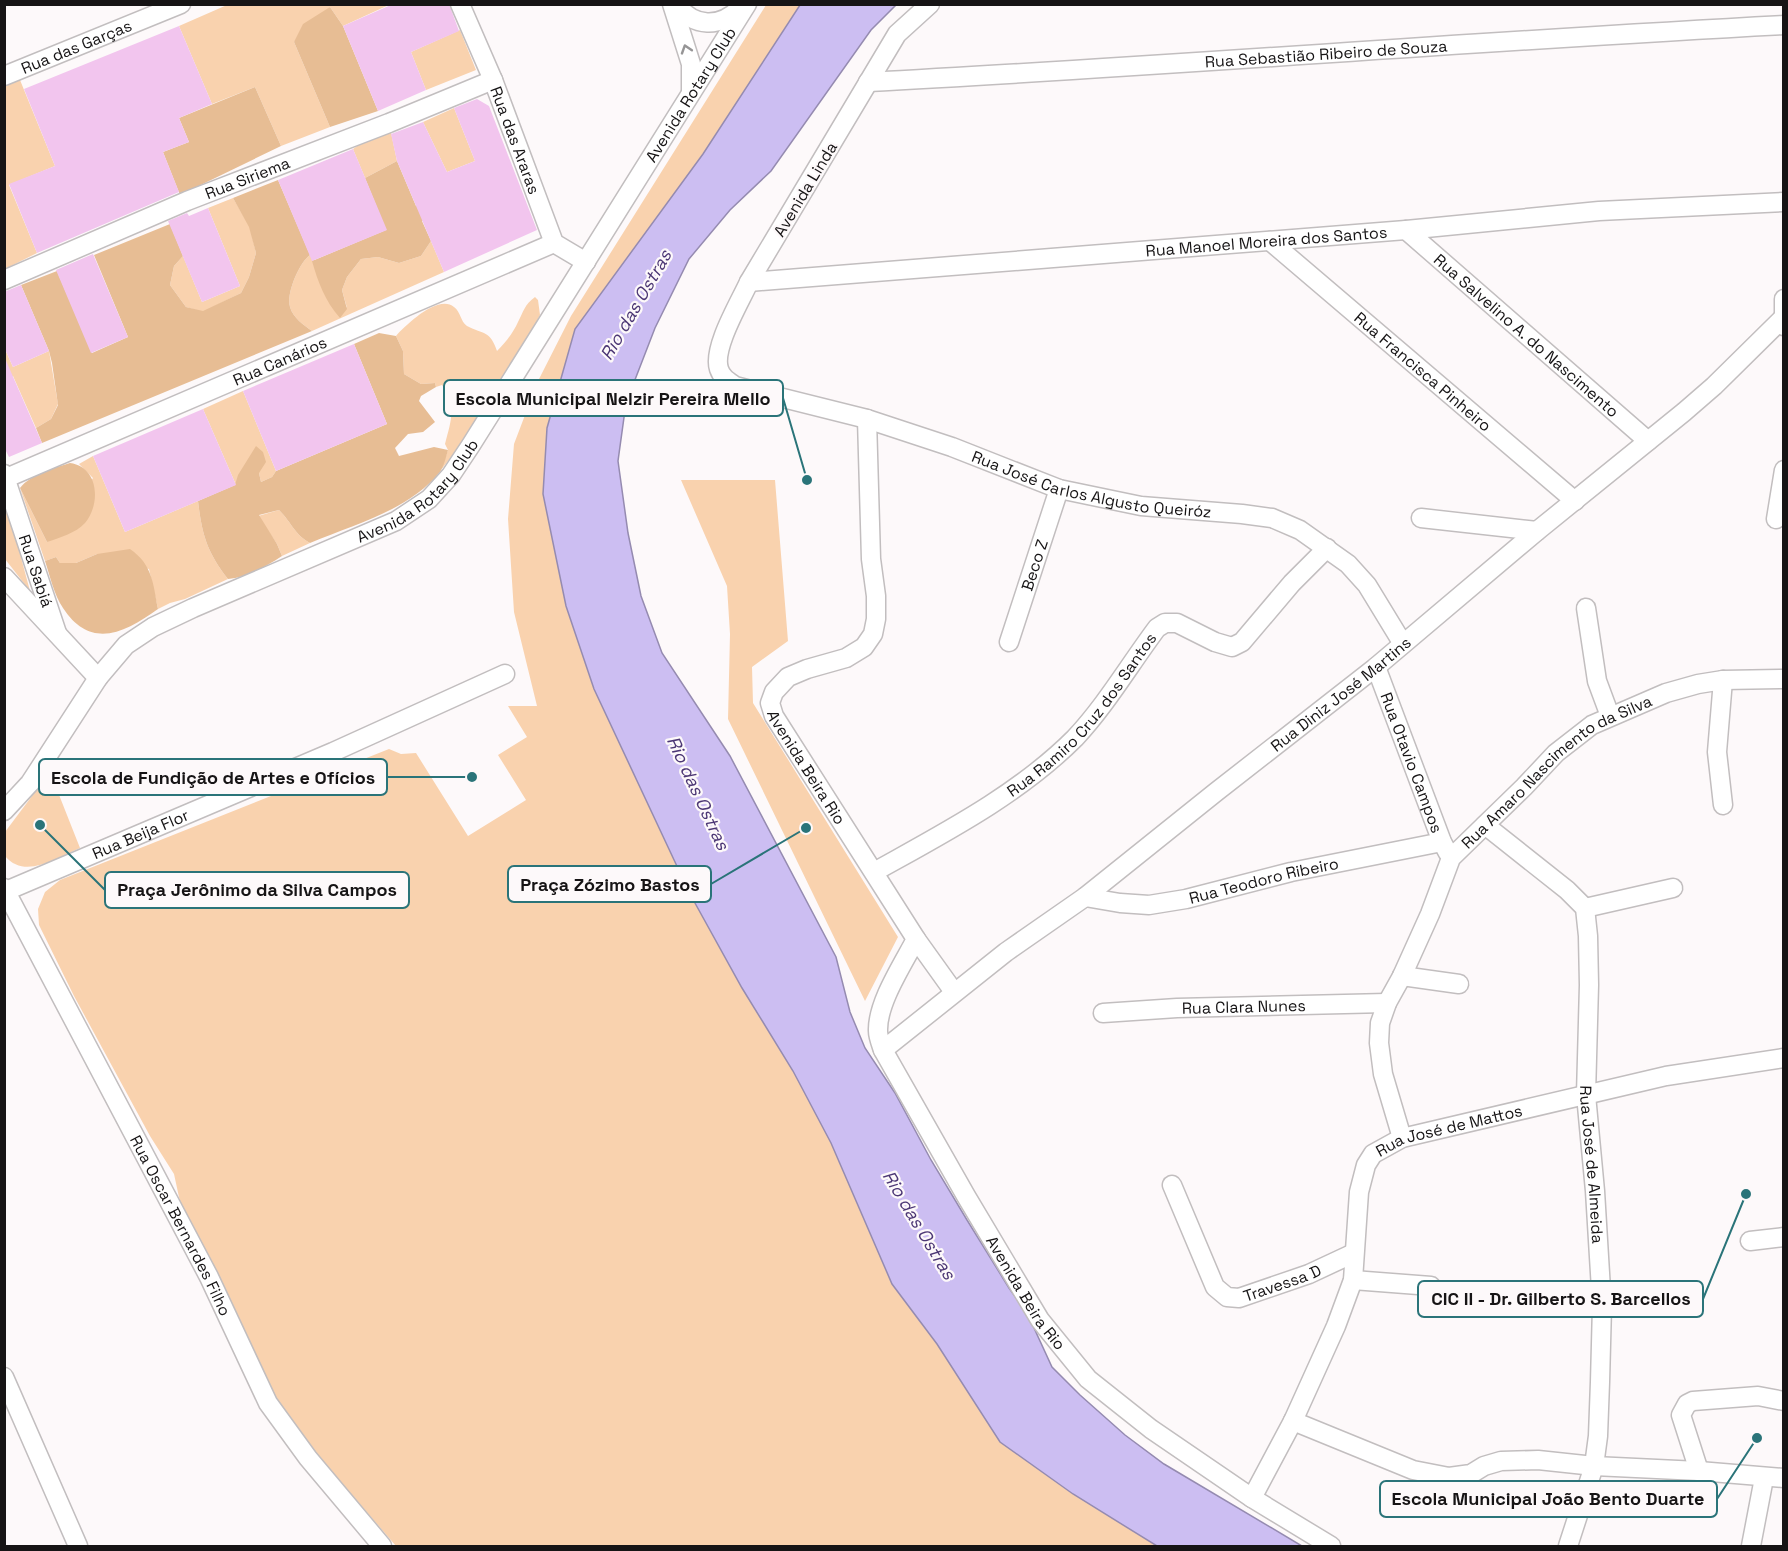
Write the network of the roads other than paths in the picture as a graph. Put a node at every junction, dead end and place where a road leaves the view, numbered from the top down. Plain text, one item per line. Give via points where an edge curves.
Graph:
1 (182, 4) edge
2 (460, 4) edge
3 (672, 4) edge
4 (676, 4) edge
5 (746, 4) edge
6 (930, 4) edge
7 (1784, 25) edge
8 (4, 76) edge
9 (493, 80) junction
10 (868, 82) junction
11 (691, 95) junction
12 (1784, 202) edge
13 (1406, 230) junction
14 (1270, 241) junction
15 (554, 243) junction
16 (586, 262) junction
17 (4, 280) edge
18 (749, 282) junction
19 (1784, 299) edge
20 (1783, 322) edge
21 (735, 386) joint
22 (867, 419) junction
23 (1648, 441) junction
24 (1784, 470) edge
25 (5, 477) edge
26 (1783, 482) edge
27 (1059, 489) junction
28 (1575, 501) junction
29 (1421, 518) dead end
30 (1776, 519) dead end
31 (1536, 531) junction
32 (1327, 548) junction
33 (4, 577) edge
34 (1586, 608) dead end
35 (57, 633) junction
36 (1009, 642) dead end
37 (1402, 644) junction
38 (1376, 667) junction
39 (505, 674) dead end
40 (98, 678) junction
41 (1723, 680) junction
42 (1784, 680) edge
43 (1610, 716) junction
44 (1723, 805) dead end
45 (4, 811) edge
46 (1485, 825) junction
47 (1446, 850) junction
48 (874, 872) junction
49 (1672, 888) dead end
50 (5, 890) edge
51 (1085, 897) junction
52 (1585, 908) junction
53 (916, 939) junction
54 (1402, 976) junction
55 (1459, 984) dead end
56 (954, 992) junction
57 (1387, 1003) junction
58 (1103, 1012) dead end
59 (883, 1050) junction
60 (1784, 1058) edge
61 (1586, 1095) junction
62 (1402, 1138) junction
63 (1172, 1185) dead end
64 (1784, 1237) edge
65 (1749, 1241) dead end
66 (1354, 1253) junction
67 (1353, 1280) junction
68 (1431, 1286) dead end
69 (4, 1377) edge
70 (1784, 1401) edge
71 (1293, 1421) junction
72 (1594, 1466) junction
73 (1699, 1471) junction
74 (1764, 1478) junction
75 (1784, 1478) edge
76 (1252, 1498) junction
77 (78, 1546) edge
78 (382, 1546) edge
79 (1331, 1546) edge
80 (1568, 1546) edge
81 (1751, 1546) edge

1 - 8 street, Rua das Garças
2 - 9 street, Rua das Araras
11 -> 3 street via 691,64
4 - 5 street via 687,16 707,24 722,21
5 - 11 street, Avenida Rotary Club
6 - 10 street, Avenida Linda via 897,33
7 - 10 street, Rua Sebastião Ribeiro de Souza
9 - 15 street, Rua das Araras
9 - 17 street, Rua Siriema via 187,201
10 - 18 street, Avenida Linda
11 - 16 street, Avenida Rotary Club
12 - 13 street, Rua Manoel Moreira dos Santos via 1599,211
13 - 14 street, Rua Manoel Moreira dos Santos
13 - 23 street, Rua Salvelino A. do Nascimento
14 - 18 street, Rua Manoel Moreira dos Santos
14 - 28 street, Rua Francisca Pinheiro
15 - 16 street
15 - 25 street, Rua Canários
16 - 40 street, Avenida Rotary Club via 451,475 429,499 396,521 153,627 126,645
18 - 21 street, Avenida Linda via 718,359 723,377
19 - 20 street
20 - 23 street, Rua Diniz José Martins
21 - 22 street, Rua José Carlos Algusto Queiróz
22 - 27 street, Rua José Carlos Algusto Queiróz
22 - 48 street, Avenida Beira Rio via 871,559 876,596 873,634 846,658 788,677 770,703 774,716
23 - 28 street, Rua Diniz José Martins
24 - 26 street
25 - 35 street, Rua Sabiá
26 - 30 street
27 - 32 street, Rua José Carlos Algusto Queiróz via 1141,506 1272,518
27 - 36 street, Beco Z
28 - 31 street, Rua Diniz José Martins
29 - 31 street
31 - 37 street, Rua Diniz José Martins
32 - 37 street, Rua José Carlos Algusto Queiróz via 1366,585
32 - 48 street, Rua Ramiro Cruz dos Santos via 1242,642 1232,647 1177,623 1157,628 1095,714 1030,776 982,810
33 - 35 street
34 - 43 street via 1597,681
35 - 40 street
37 - 38 street, Rua Diniz José Martins
38 - 47 street, Rua Otavio Campos
38 - 51 street, Rua Diniz José Martins
39 - 50 street, Rua Beija Flor via 333,753
40 - 45 street, Avenida Rotary Club via 30,783
41 - 42 street, Rua Amaro Nascimento da Silva
41 - 43 street, Rua Amaro Nascimento da Silva via 1666,693
41 - 44 street via 1717,752
43 - 46 street, Rua Amaro Nascimento da Silva via 1556,753
46 - 47 street, Rua Amaro Nascimento da Silva
46 - 52 street
47 - 51 street, Rua Teodoro Ribeiro via 1291,872 1149,905
47 - 54 street, Rua Amaro Nascimento da Silva via 1430,914
48 - 53 street, Avenida Beira Rio
49 - 52 street
50 - 78 street, Rua Oscar Bernardes Filho via 208,1277 268,1403 308,1458
51 - 56 street, Rua Diniz José Martins
52 - 61 street, Rua José de Almeida via 1589,985
53 - 56 street, Avenida Beira Rio
53 - 59 street, Avenida Beira Rio via 880,1016 878,1031
54 - 55 street
54 - 57 street, Rua Amaro Nascimento da Silva
56 - 59 street, Rua Diniz José Martins
57 - 58 street, Rua Clara Nunes
57 - 62 street, Rua Amaro Nascimento da Silva via 1379,1043 1383,1074
59 - 76 street, Avenida Beira Rio via 1040,1320 1088,1379 1151,1429
60 - 61 street, Rua José de Mattos via 1666,1076
61 - 62 street, Rua José de Mattos
61 - 72 street, Rua José de Almeida via 1602,1306
62 - 66 street, Rua José de Mattos via 1373,1154 1366,1165 1359,1192
63 - 66 street, Travessa D via 1215,1287 1227,1297 1239,1299 1266,1290
64 - 65 street
66 - 67 street, Rua José de Mattos
67 - 68 street
67 - 71 street, Rua José de Mattos
69 - 77 street
70 - 73 street via 1758,1396 1687,1404 1681,1415
71 - 72 street via 1413,1470 1449,1477 1471,1474 1501,1461
71 - 76 street, Rua José de Mattos
72 - 73 street
72 - 80 street, Rua José de Almeida
73 - 74 street
74 - 75 street
74 - 81 street
76 - 79 street, Avenida Beira Rio

